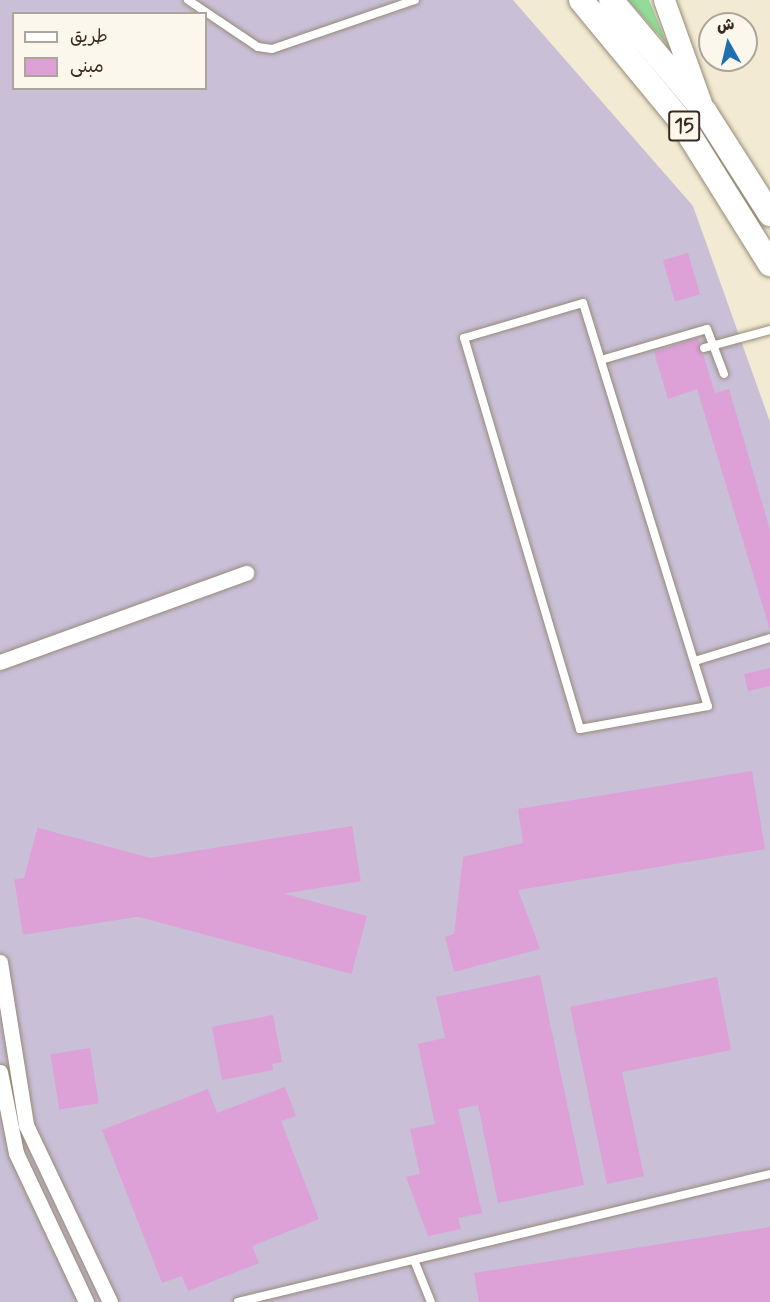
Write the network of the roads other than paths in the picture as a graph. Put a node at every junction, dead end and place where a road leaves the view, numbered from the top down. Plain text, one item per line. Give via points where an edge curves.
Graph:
1 (188, 0) edge
2 (415, 0) edge
3 (581, 0) edge
4 (611, 0) edge
5 (664, 0) edge
6 (207, 12) edge
7 (207, 12) edge
8 (705, 112) junction
9 (770, 214) edge
10 (770, 264) edge
11 (770, 330) edge
12 (713, 344) junction
13 (704, 348) dead end
14 (601, 360) junction
15 (724, 374) dead end
16 (246, 573) dead end
17 (770, 638) edge
18 (695, 661) junction
19 (0, 662) edge
20 (0, 962) edge
21 (0, 1072) edge
22 (5, 1130) edge
23 (770, 1174) edge
24 (414, 1260) junction
25 (86, 1302) edge
26 (110, 1302) edge
27 (238, 1302) edge
28 (431, 1302) edge

1 - 6 lane
2 - 7 lane via 265,49
3 - 10 highway, 15 via 680,120
4 - 8 highway, 15
5 - 8 main road
8 - 9 highway, 15
11 - 12 lane
12 - 13 lane
12 - 14 lane via 707,329
12 - 15 lane
14 - 18 lane
14 - 18 lane via 583,303 464,338 580,729 708,706
16 - 19 street
17 - 18 lane
20 - 26 street via 26,1125
21 - 22 street
22 - 25 street
23 - 24 lane
24 - 27 lane
24 - 28 lane

